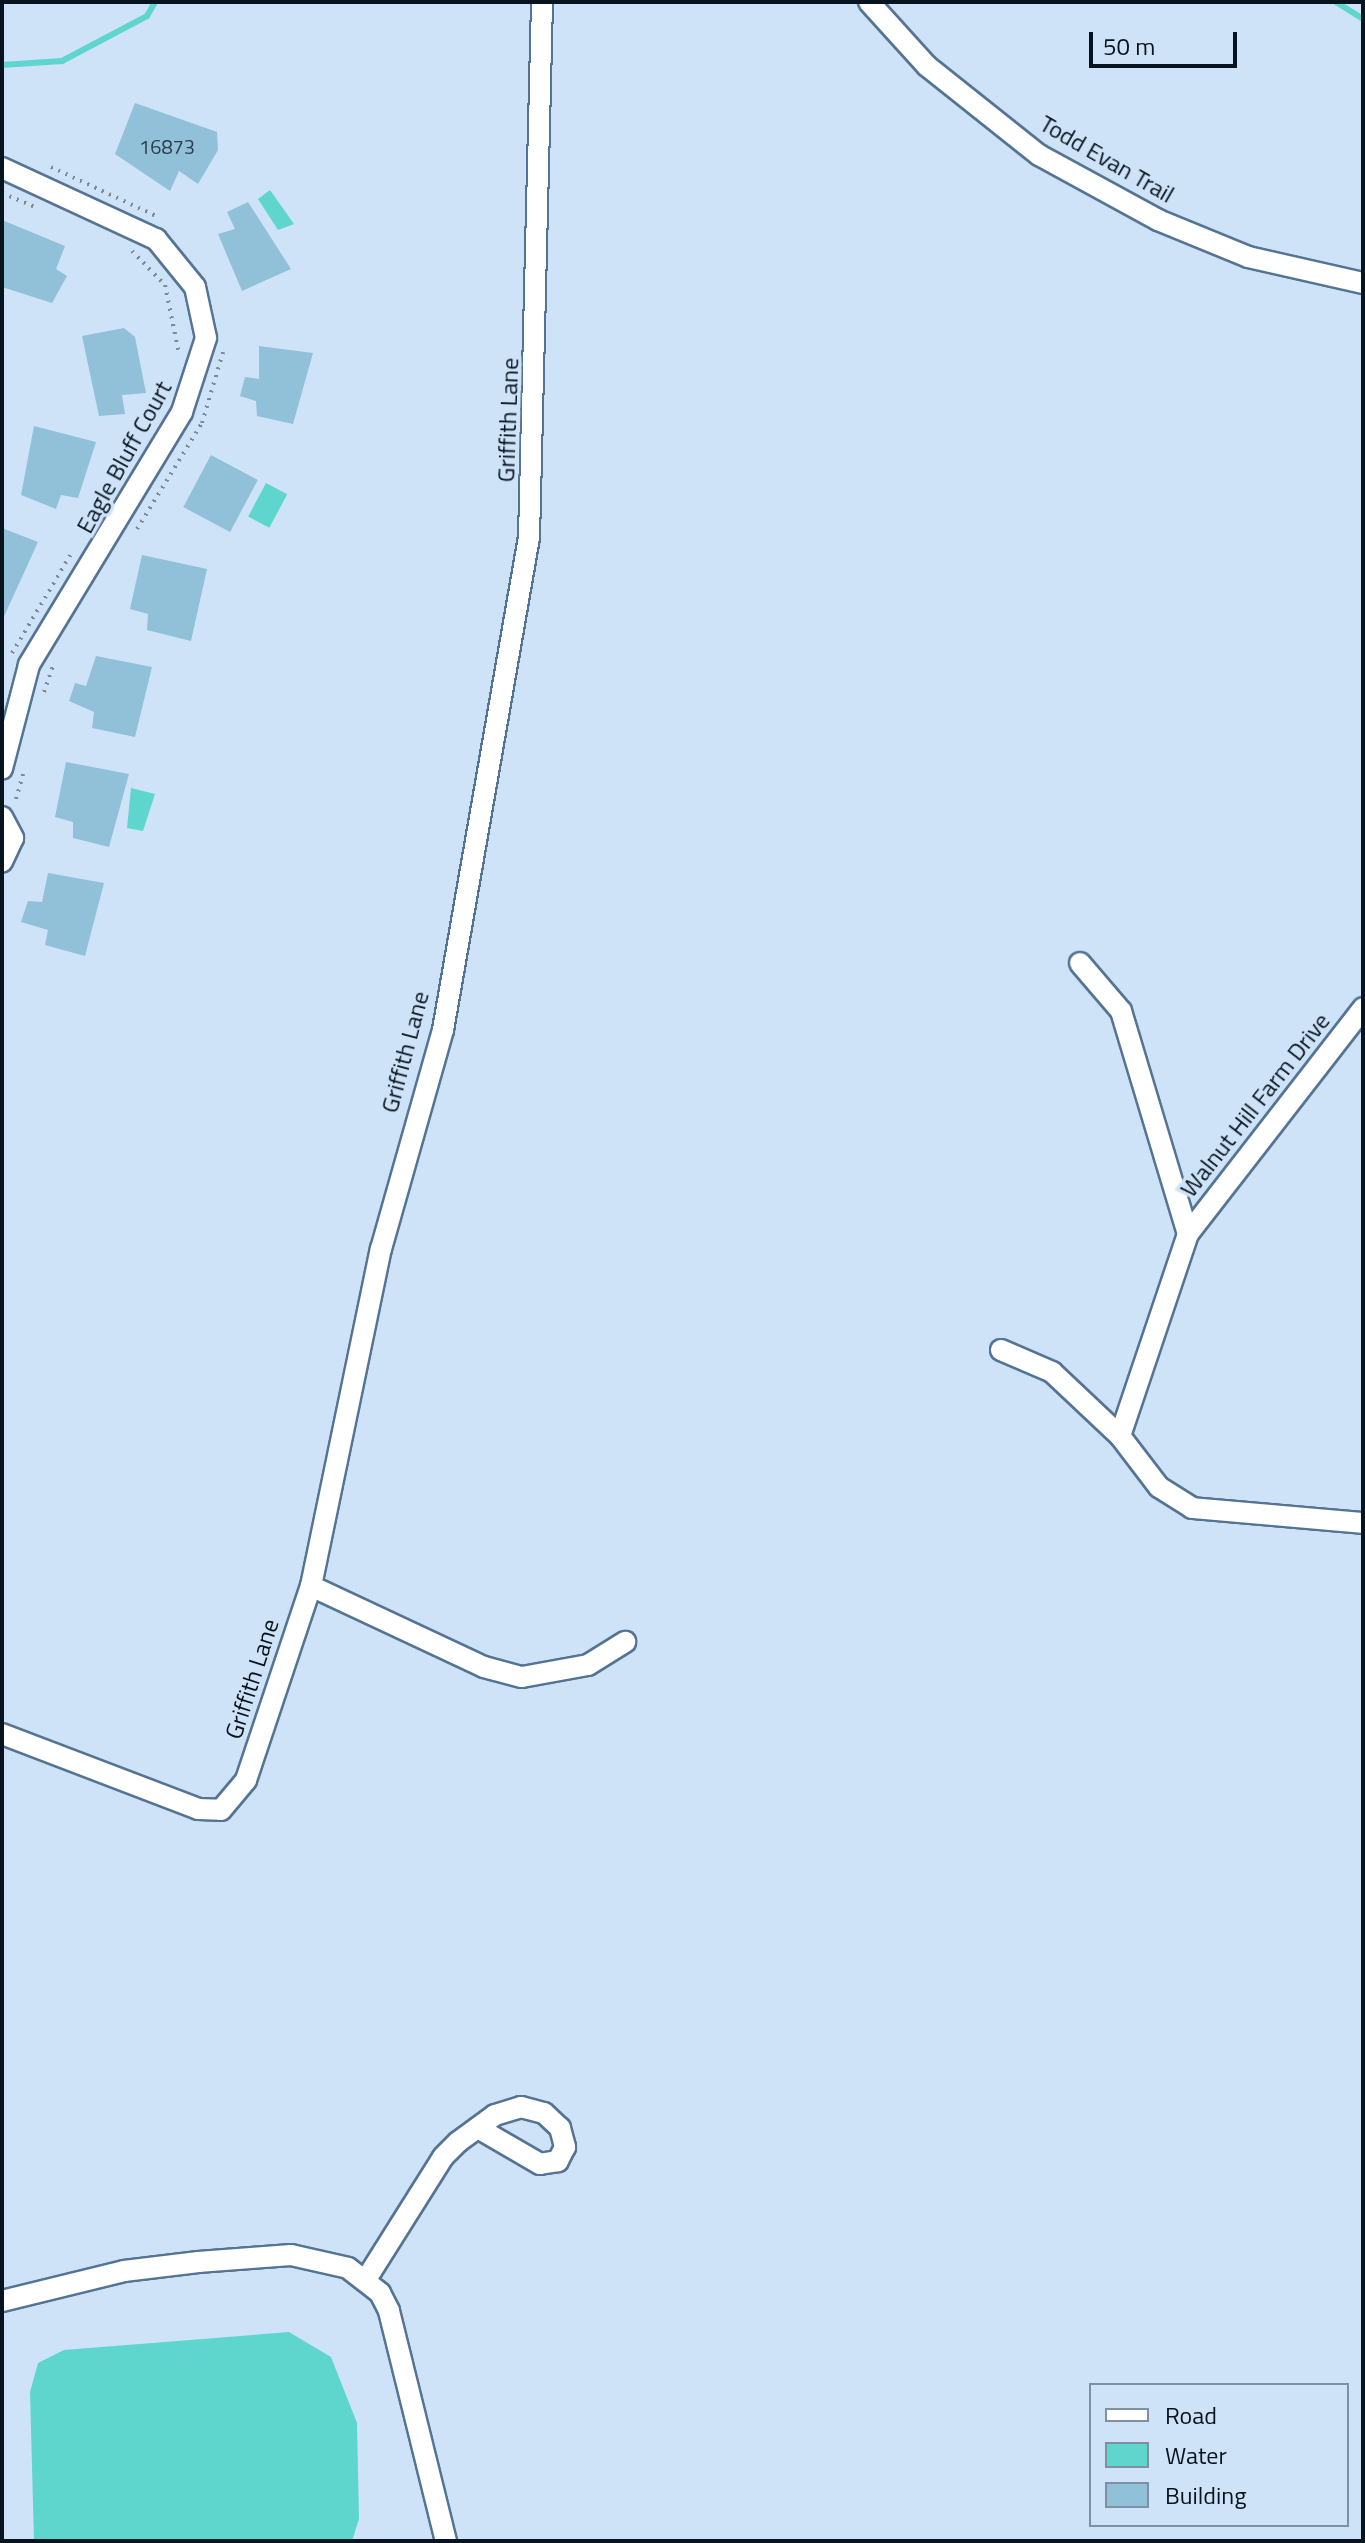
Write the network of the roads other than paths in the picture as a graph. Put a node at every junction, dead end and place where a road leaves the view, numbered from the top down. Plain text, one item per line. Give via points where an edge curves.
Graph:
1 (542, 2) edge
2 (869, 2) edge
3 (2, 168) edge
4 (1363, 283) edge
5 (2, 769) edge
6 (2, 817) edge
7 (2, 862) edge
8 (1080, 963) dead end
9 (1363, 1008) edge
10 (1188, 1234) junction
11 (1001, 1350) dead end
12 (1120, 1436) junction
13 (1363, 1523) edge
14 (311, 1586) junction
15 (625, 1642) dead end
16 (2, 1734) edge
17 (478, 2128) dead end
18 (365, 2281) junction
19 (2, 2301) edge
20 (446, 2541) edge

1 - 14 street, Griffith Lane via 529,538 443,1030 381,1249
2 - 4 street, Todd Evan Trail via 927,66 1039,155 1158,220 1248,257
3 - 5 street, Eagle Bluff Court via 156,239 195,287 206,338 182,412 29,665
6 - 7 street via 13,838
8 - 10 street, Walnut Hill Farm Drive via 1121,1011
9 - 10 street, Walnut Hill Farm Drive
10 - 12 street, Walnut Hill Farm Drive
11 - 12 street via 1052,1372
12 - 13 street via 1159,1487 1192,1508
14 - 15 street via 484,1667 522,1677 588,1665
14 - 16 street, Griffith Lane via 246,1780 221,1810 183,1804
17 - 18 street via 443,2157
18 - 19 street via 321,2258 291,2255 124,2271
18 - 20 street via 389,2311

